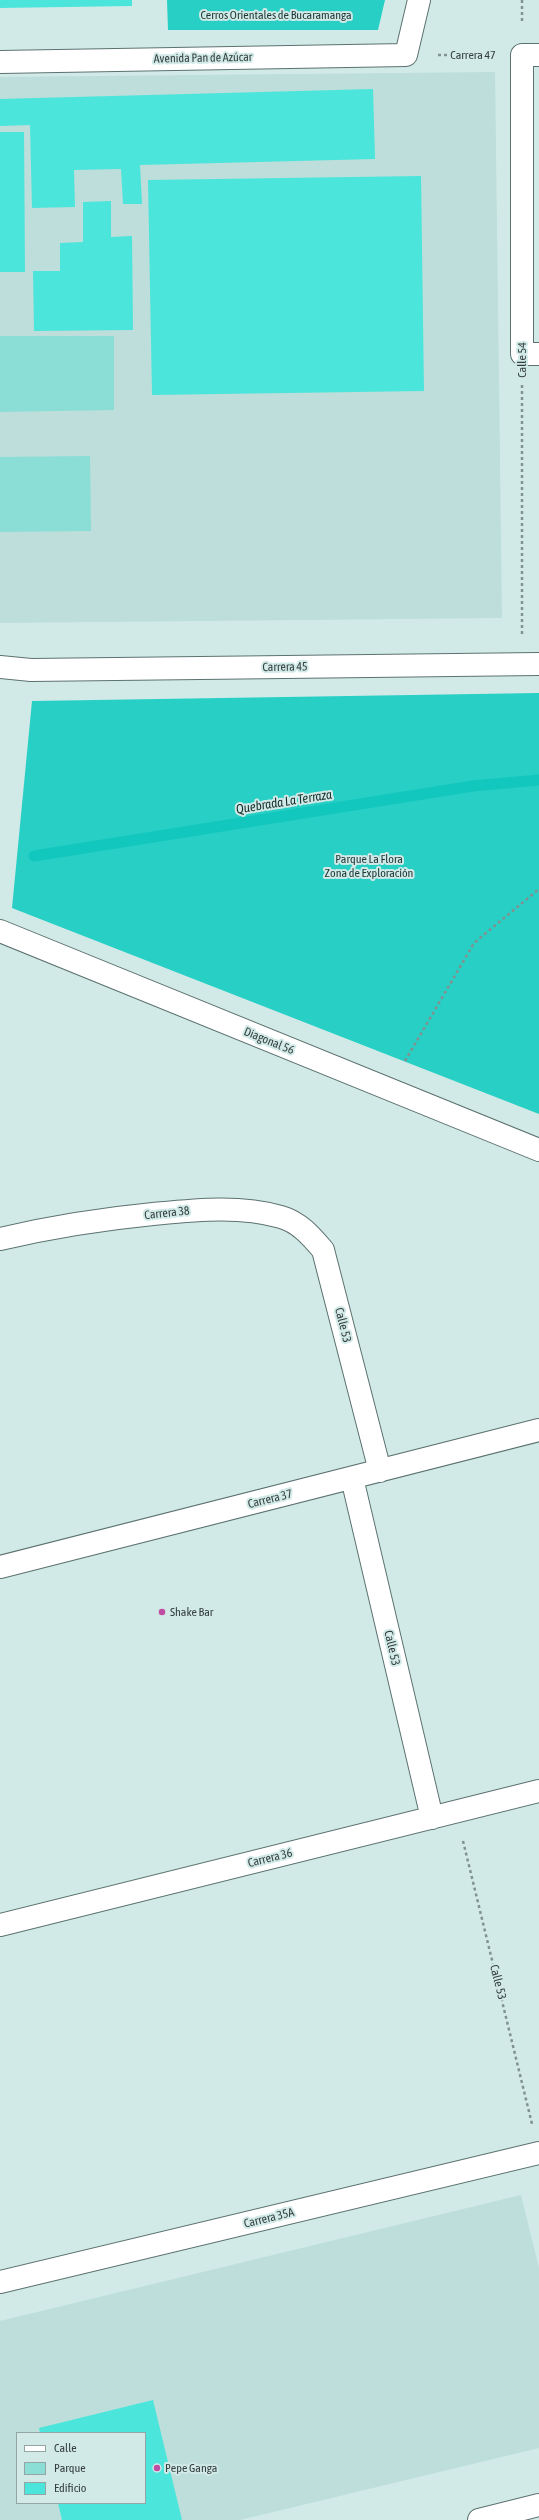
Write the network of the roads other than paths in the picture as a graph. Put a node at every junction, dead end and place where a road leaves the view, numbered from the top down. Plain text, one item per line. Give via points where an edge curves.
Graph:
1 (419, 0) edge
2 (531, 55) edge
3 (0, 62) edge
4 (531, 354) edge
5 (531, 665) edge
6 (0, 668) edge
7 (31, 670) junction
8 (0, 680) edge
9 (0, 931) edge
10 (539, 1150) edge
11 (0, 1239) edge
12 (323, 1250) joint
13 (539, 1430) edge
14 (380, 1471) junction
15 (352, 1478) junction
16 (0, 1567) edge
17 (539, 1791) edge
18 (432, 1818) junction
19 (0, 1925) edge
20 (539, 2153) edge
21 (0, 2282) edge
22 (539, 2505) edge
23 (479, 2520) edge

1 - 3 street, Avenida Pan de Azúcar via 406,55
2 - 4 street, Calle 54
5 - 7 street, Carrera 45
6 - 7 street, Carrera 45
7 - 8 street, Carrera 45
9 - 10 street, Diagonal 56
11 - 12 street, Carrera 38 via 44,1228 116,1218 193,1210 242,1211 282,1217 301,1226
12 - 14 street, Calle 53
13 - 14 street, Carrera 37
14 - 15 street, Carrera 37
15 - 16 street, Carrera 37
15 - 18 street, Calle 53
17 - 18 street, Carrera 36
18 - 19 street, Carrera 36
20 - 21 street, Carrera 35A
22 - 23 street

